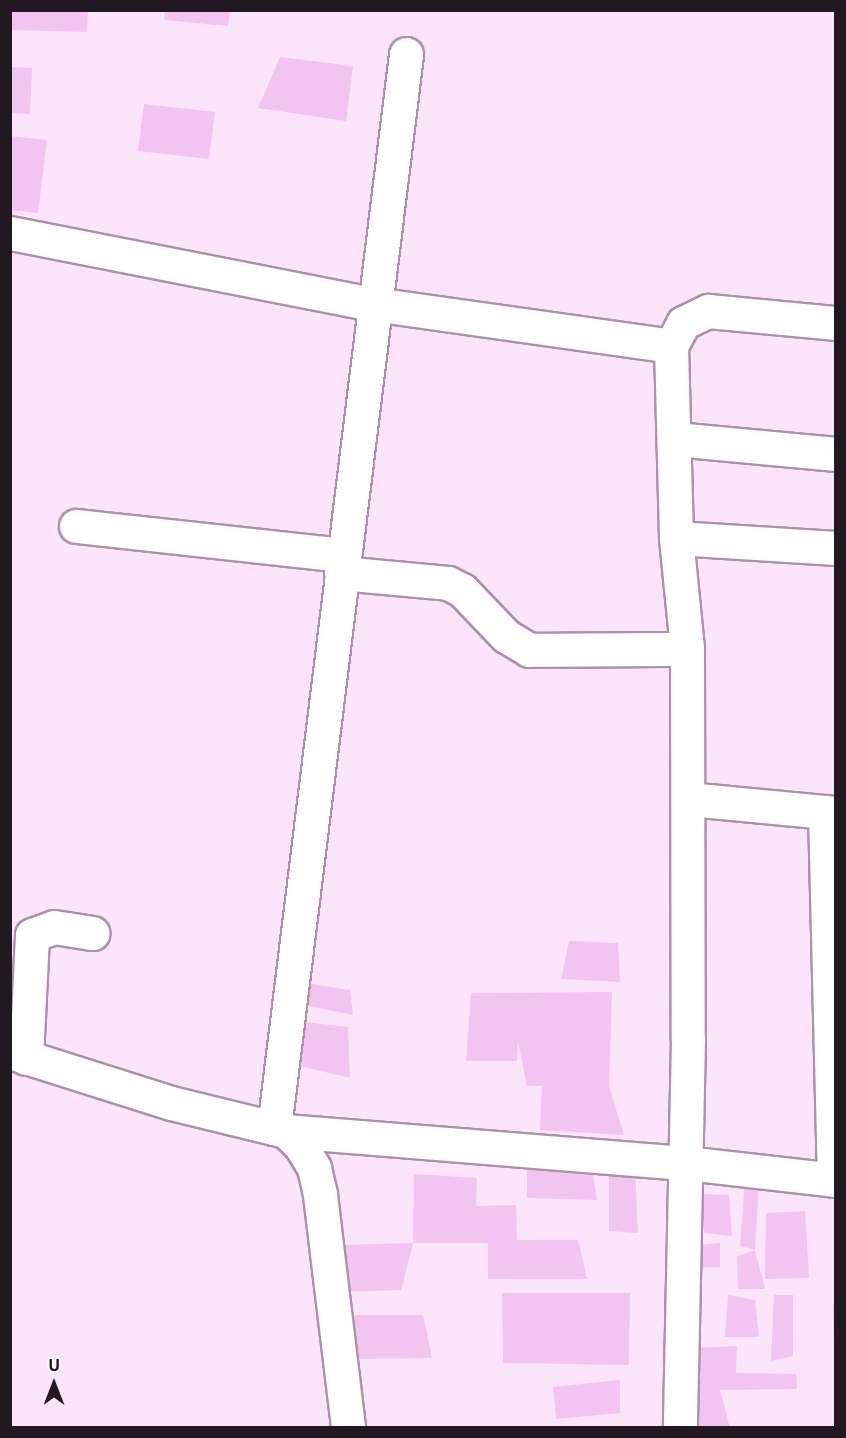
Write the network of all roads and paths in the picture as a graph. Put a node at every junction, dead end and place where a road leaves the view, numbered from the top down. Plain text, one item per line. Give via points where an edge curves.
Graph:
1 (406, 54) dead end
2 (10, 233) edge
3 (373, 304) junction
4 (836, 323) edge
5 (671, 346) junction
6 (675, 438) junction
7 (836, 454) edge
8 (76, 526) dead end
9 (676, 538) junction
10 (836, 548) edge
11 (342, 564) junction
12 (687, 649) junction
13 (688, 799) junction
14 (830, 812) edge
15 (93, 933) dead end
16 (18, 1055) edge
17 (280, 1130) junction
18 (686, 1162) junction
19 (835, 1180) edge
20 (348, 1428) edge
21 (680, 1428) edge

1 - 3 street
2 - 3 street
3 - 5 street
3 - 11 street
4 - 5 street via 708,311 683,323
5 - 6 street
6 - 7 street
6 - 9 street
8 - 11 street
9 - 10 street
9 - 12 street
11 - 12 street via 462,590 506,636 529,650
11 - 17 street
12 - 13 street
13 - 14 street
13 - 18 street
14 - 19 street
15 - 16 street via 54,927 32,935
16 - 17 street
17 - 18 street
17 - 20 street via 314,1168
18 - 19 street
18 - 21 street

